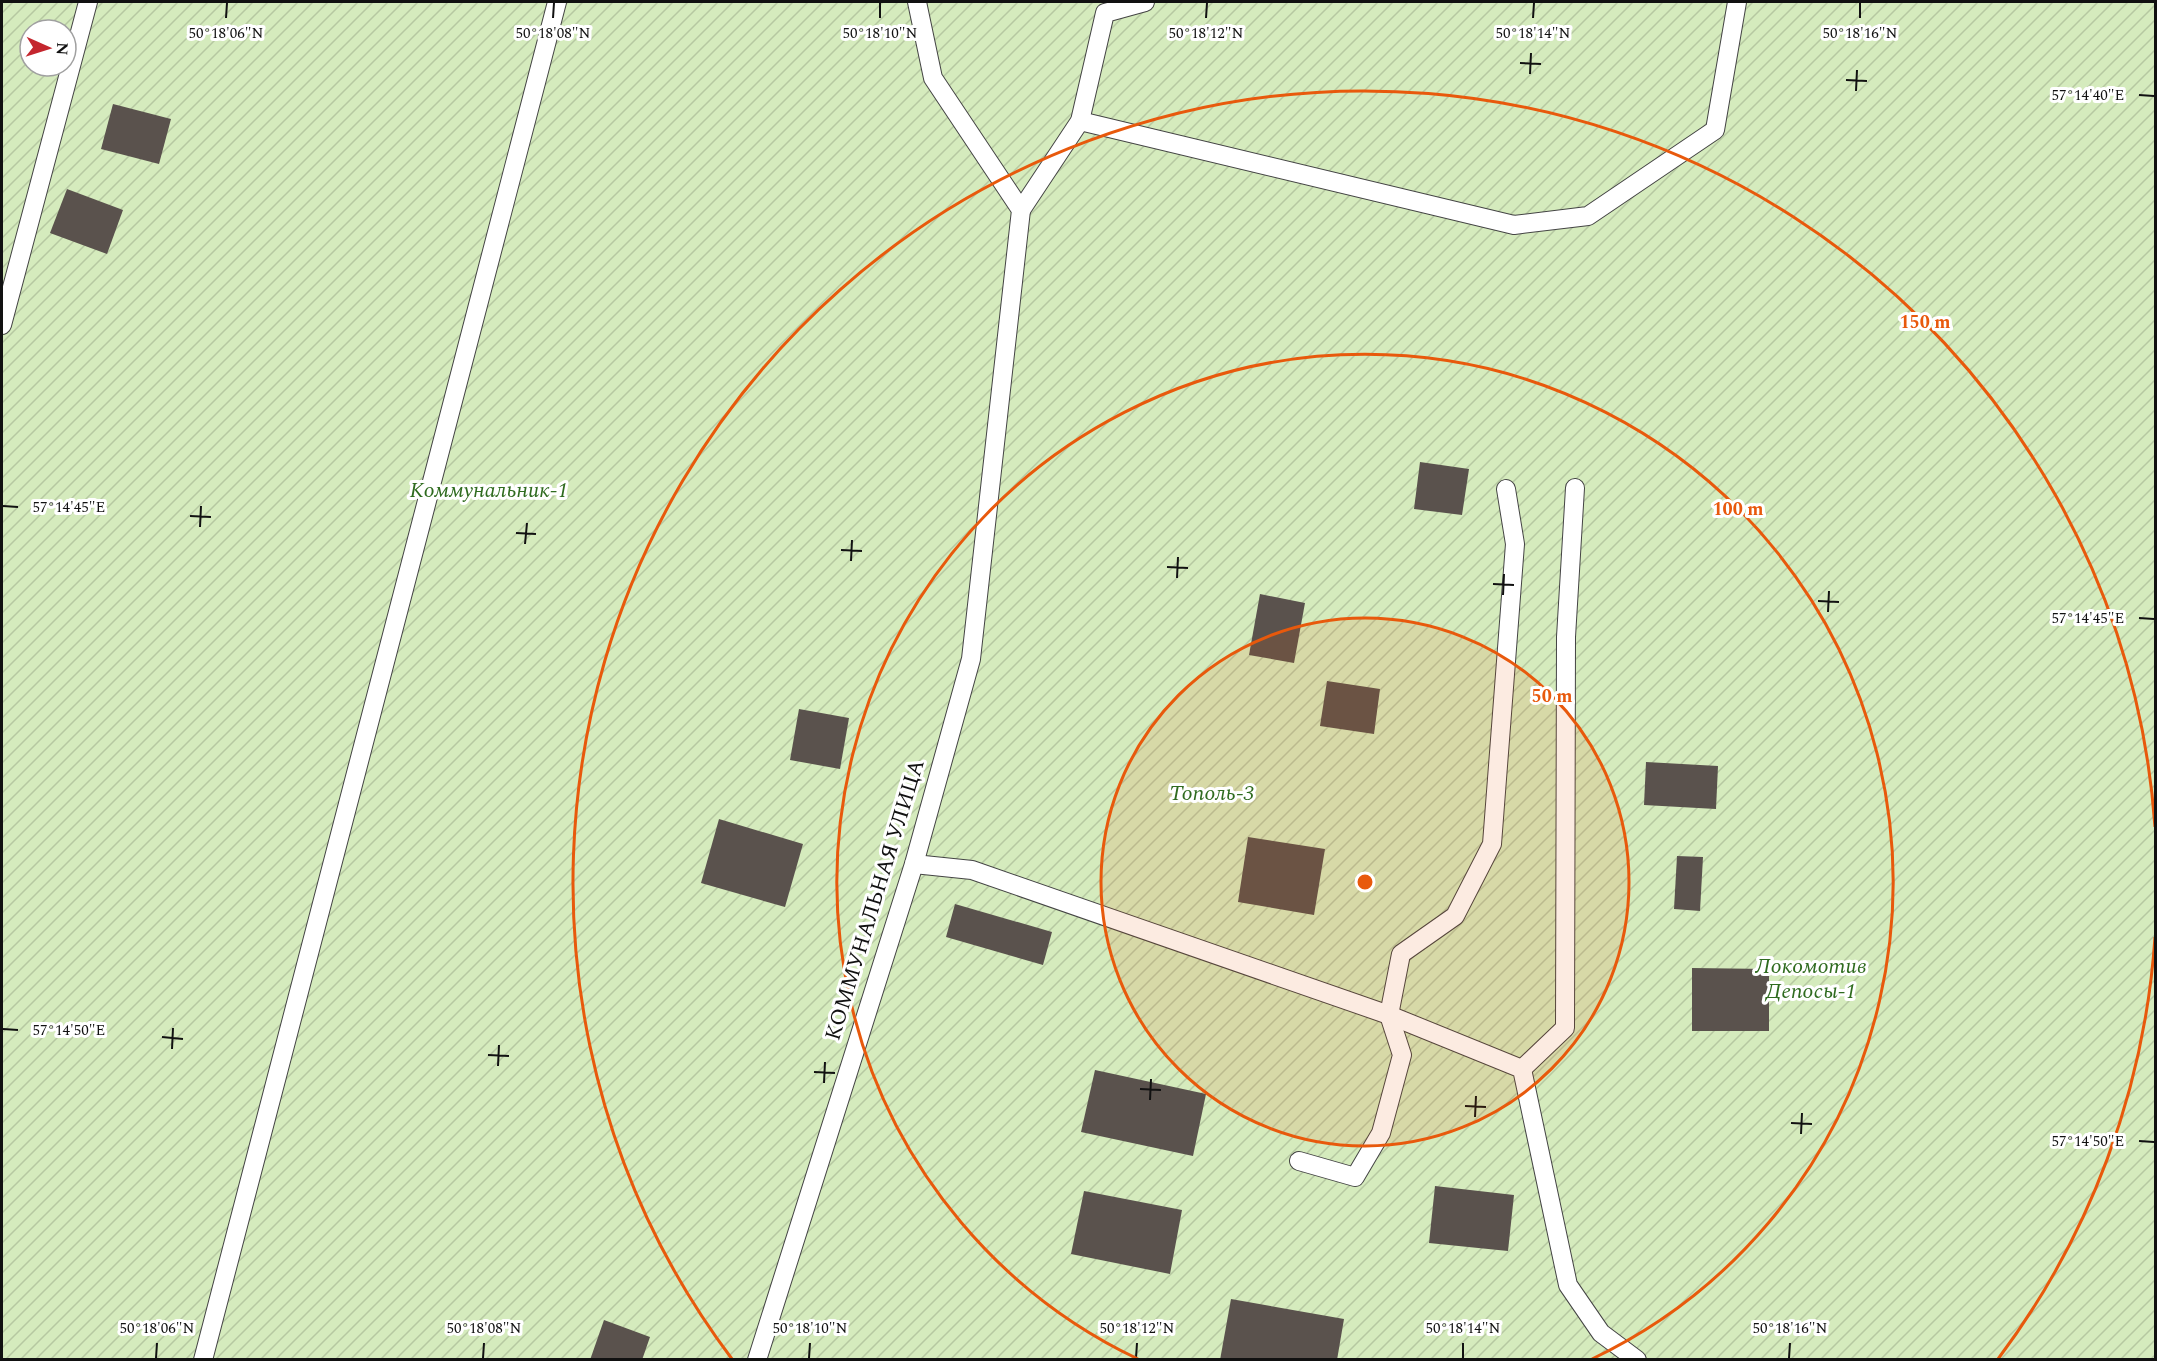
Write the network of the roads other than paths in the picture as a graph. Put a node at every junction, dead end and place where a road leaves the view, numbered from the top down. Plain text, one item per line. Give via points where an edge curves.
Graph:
1 (88, 2) edge
2 (557, 2) edge
3 (917, 2) edge
4 (1145, 2) edge
5 (1737, 2) edge
6 (1080, 122) junction
7 (1021, 210) junction
8 (2, 325) edge
9 (1575, 488) dead end
10 (1506, 489) dead end
11 (914, 864) junction
12 (1389, 1016) junction
13 (1522, 1070) junction
14 (1299, 1161) dead end
15 (202, 1359) edge
16 (757, 1359) edge
17 (1637, 1359) edge

1 - 8 lane
2 - 15 lane
3 - 7 lane via 933,78
4 - 6 lane via 1105,13
5 - 6 lane via 1715,130 1588,216 1514,225
6 - 7 lane
7 - 11 lane, КОММУНАЛЬНАЯ УЛИЦА via 971,659
9 - 13 lane via 1566,637 1565,1028
10 - 12 lane via 1515,544 1492,844 1455,916 1401,954
11 - 12 lane via 972,870
11 - 16 lane, КОММУНАЛЬНАЯ УЛИЦА
12 - 13 lane
12 - 14 lane via 1402,1054 1381,1133 1355,1177
13 - 17 lane via 1568,1285 1601,1333

